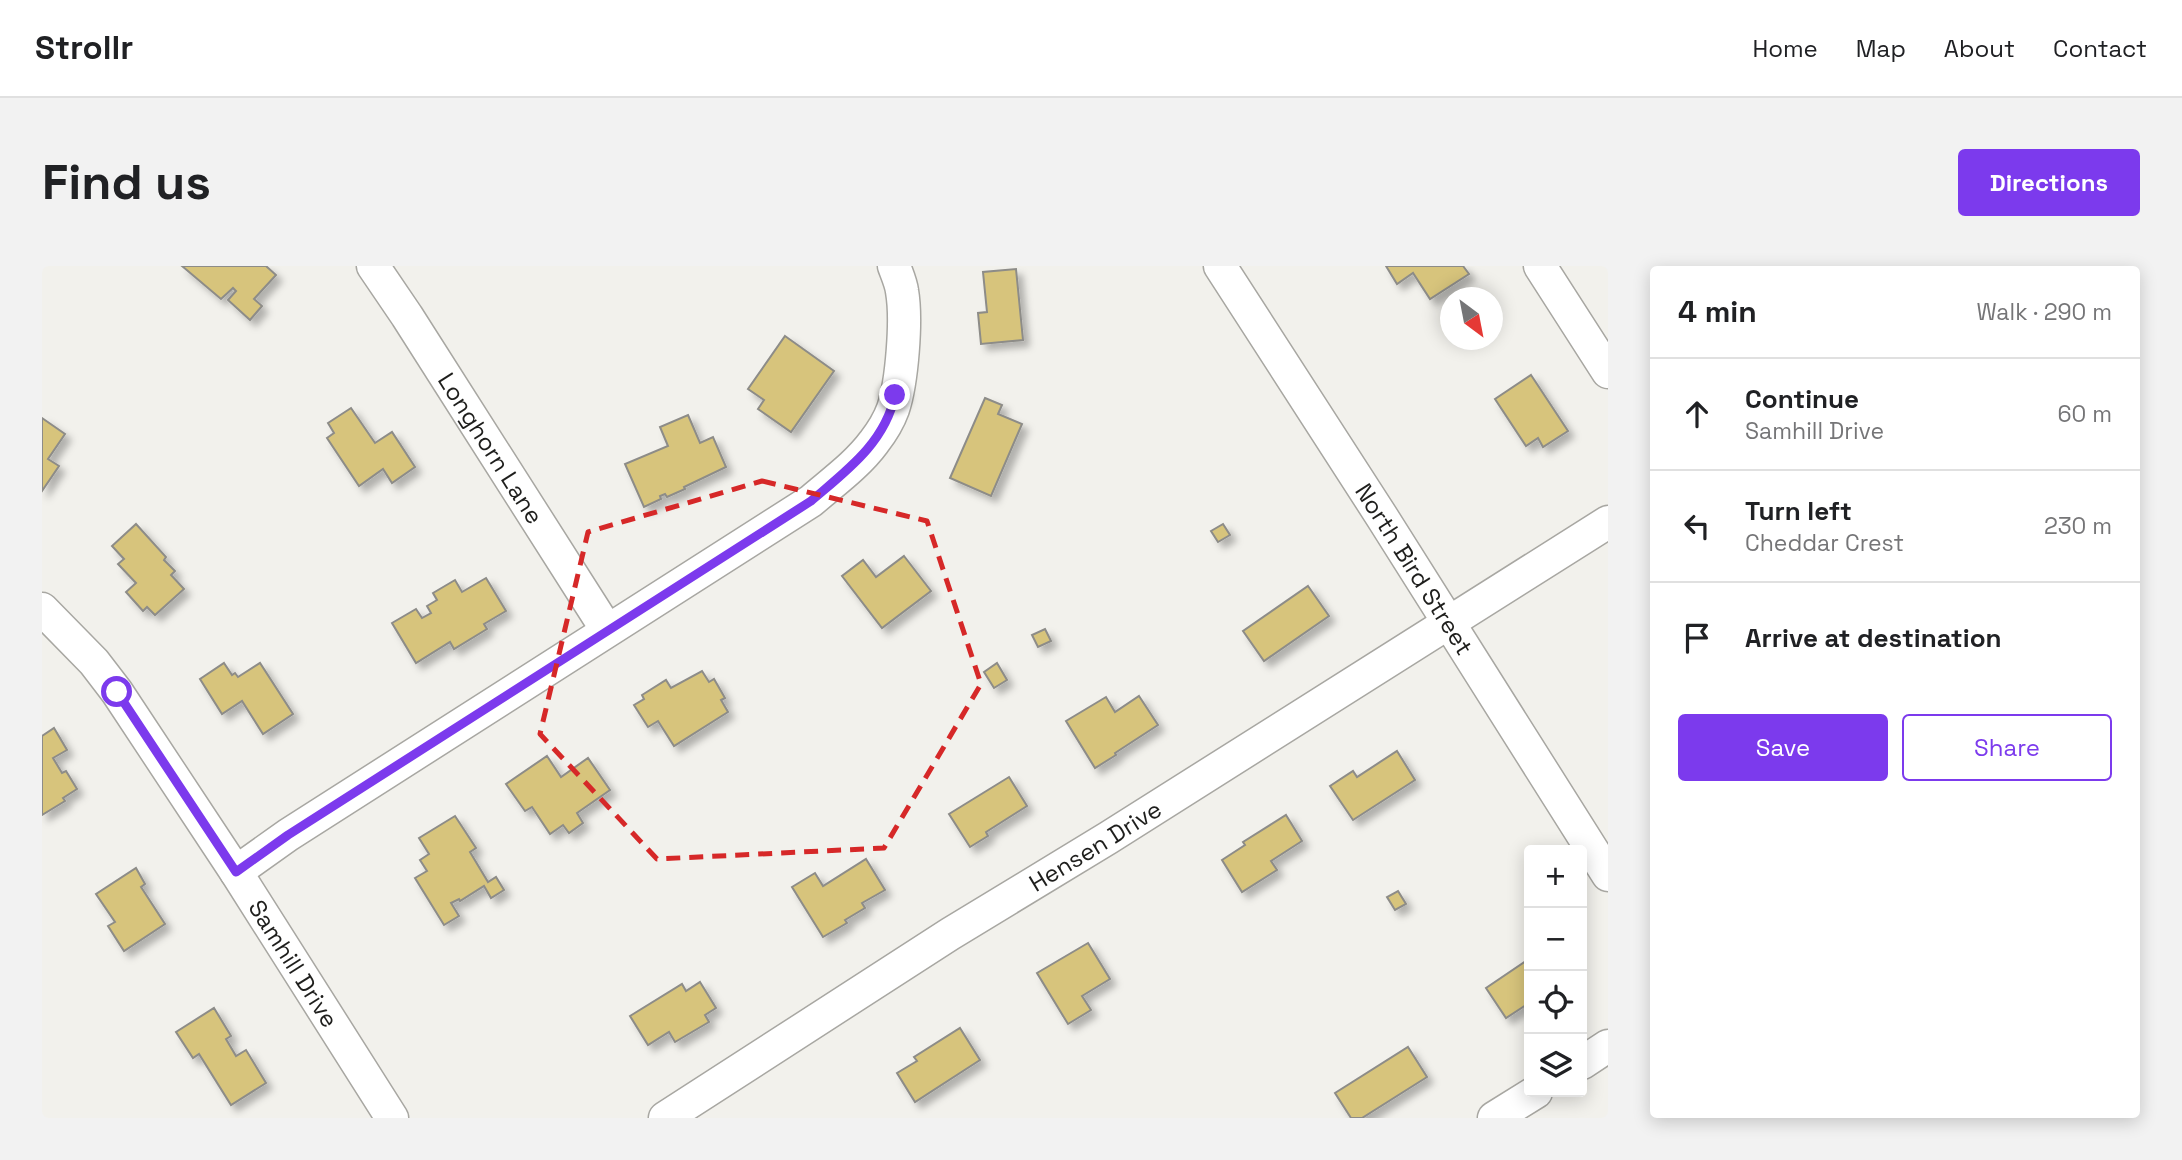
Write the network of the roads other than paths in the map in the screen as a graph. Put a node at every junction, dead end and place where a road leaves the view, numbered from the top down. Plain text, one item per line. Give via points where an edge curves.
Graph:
1 (373, 266) edge
2 (894, 266) edge
3 (1220, 266) edge
4 (1541, 266) edge
5 (1608, 372) edge
6 (1608, 522) edge
7 (42, 609) edge
8 (1448, 624) junction
9 (607, 630) junction
10 (236, 872) junction
11 (1608, 875) edge
12 (1608, 1046) edge
13 (1587, 1060) edge
14 (1528, 1097) edge
15 (392, 1118) edge
16 (665, 1118) edge
17 (1494, 1118) edge

1 - 9 street, Longhorn Lane
2 - 9 street via 904,307 895,395 892,411 863,457 811,501
3 - 8 street, North Bird Street
4 - 5 street
6 - 8 street, Hensen Drive
7 - 10 street, Samhill Drive via 117,692
8 - 11 street, North Bird Street
8 - 16 street, Hensen Drive via 950,934
9 - 10 street
10 - 15 street, Samhill Drive
12 - 13 street
14 - 17 street

